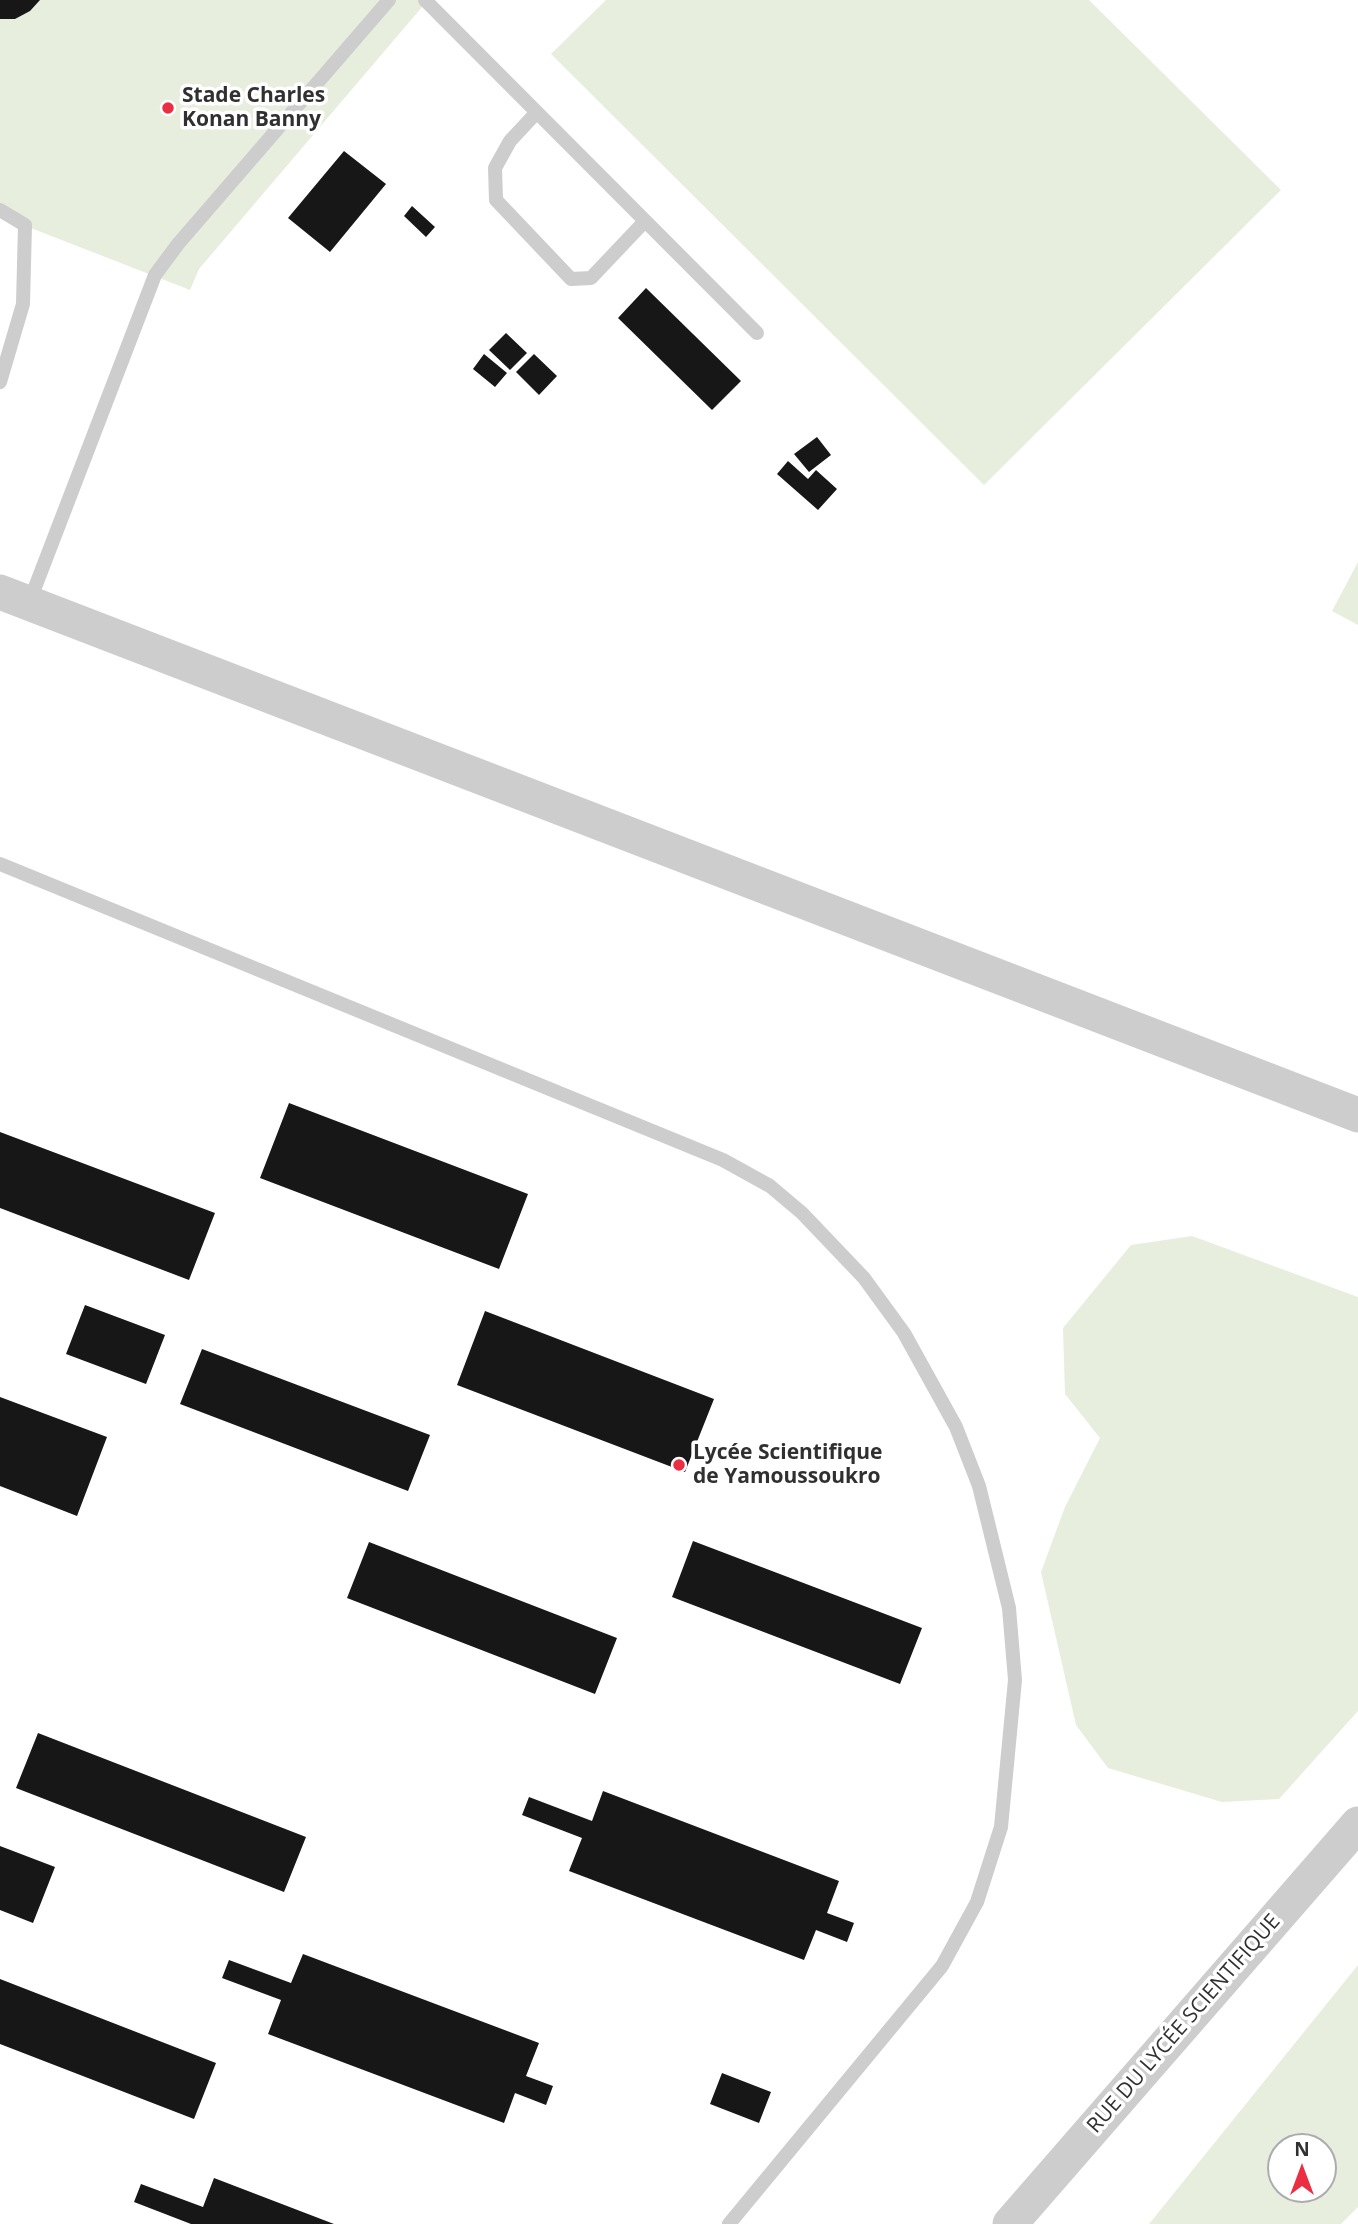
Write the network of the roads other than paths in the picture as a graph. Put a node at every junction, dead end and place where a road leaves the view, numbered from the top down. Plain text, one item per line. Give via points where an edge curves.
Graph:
1 (389, 0) edge
2 (425, 0) edge
3 (537, 113) junction
4 (0, 210) edge
5 (645, 221) junction
6 (757, 333) dead end
7 (0, 382) edge
8 (14, 598) edge
9 (0, 864) edge
10 (1358, 1115) edge
11 (1358, 1824) edge
12 (729, 2224) edge
13 (1010, 2224) edge

1 - 8 lane via 155,275
2 - 3 lane
3 - 5 lane
3 - 5 lane via 510,141 495,168 496,200 571,279 591,278
4 - 7 lane via 24,225 23,304
5 - 6 lane
8 - 10 street
9 - 12 lane via 723,1160 770,1186 864,1278 904,1333 956,1427 979,1486 1009,1608 1015,1680 1000,1827 977,1902 942,1966
11 - 13 street, RUE DU LYCÉE SCIENTIFIQUE

